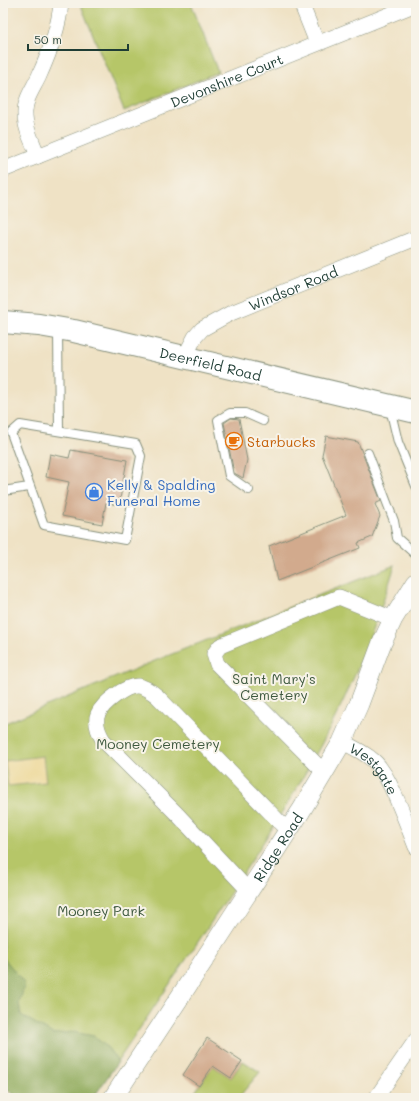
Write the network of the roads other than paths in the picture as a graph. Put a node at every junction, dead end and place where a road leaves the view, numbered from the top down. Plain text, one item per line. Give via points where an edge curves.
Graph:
1 (61, 3) edge
2 (301, 3) edge
3 (416, 4) edge
4 (317, 43) junction
5 (38, 156) junction
6 (3, 170) edge
7 (416, 238) edge
8 (3, 322) edge
9 (58, 328) junction
10 (185, 356) junction
11 (390, 405) junction
12 (416, 412) edge
13 (263, 421) dead end
14 (59, 431) junction
15 (368, 453) dead end
16 (405, 458) junction
17 (414, 459) dead end
18 (413, 473) edge
19 (416, 486) edge
20 (29, 487) junction
21 (249, 490) dead end
22 (3, 491) edge
23 (416, 555) edge
24 (416, 582) edge
25 (393, 619) junction
26 (342, 742) junction
27 (324, 772) junction
28 (288, 831) junction
29 (416, 847) edge
30 (249, 891) junction
31 (416, 1040) edge
32 (113, 1098) edge
33 (376, 1098) edge

1 - 5 street via 52,43 25,104 26,122
2 - 4 street
3 - 4 street, Devonshire Court
4 - 5 street, Devonshire Court
5 - 6 street, Devonshire Court
7 - 10 street, Windsor Road via 231,313 202,329
8 - 9 main road, Deerfield Road
9 - 10 main road, Deerfield Road
9 - 14 lane
10 - 11 main road, Deerfield Road
11 - 12 main road, Deerfield Road
11 - 16 lane
13 - 21 lane via 245,413 230,413 218,420 229,476
14 - 20 lane via 20,425 11,434
14 - 20 lane via 136,444 141,456 126,540 44,525
15 - 23 lane via 394,521 397,538
16 - 17 lane
16 - 18 lane
18 - 19 lane
20 - 22 lane
24 - 25 street, Ridge Road
25 - 26 street, Ridge Road
25 - 27 street via 340,597 220,646 214,654 217,664
26 - 27 street, Ridge Road
26 - 29 street, Westgate via 374,761 386,775
27 - 28 street, Ridge Road
28 - 30 street, Ridge Road
28 - 30 street via 157,696 147,689 138,686 127,687 98,713 98,732 103,740
30 - 32 street, Ridge Road
31 - 33 street

